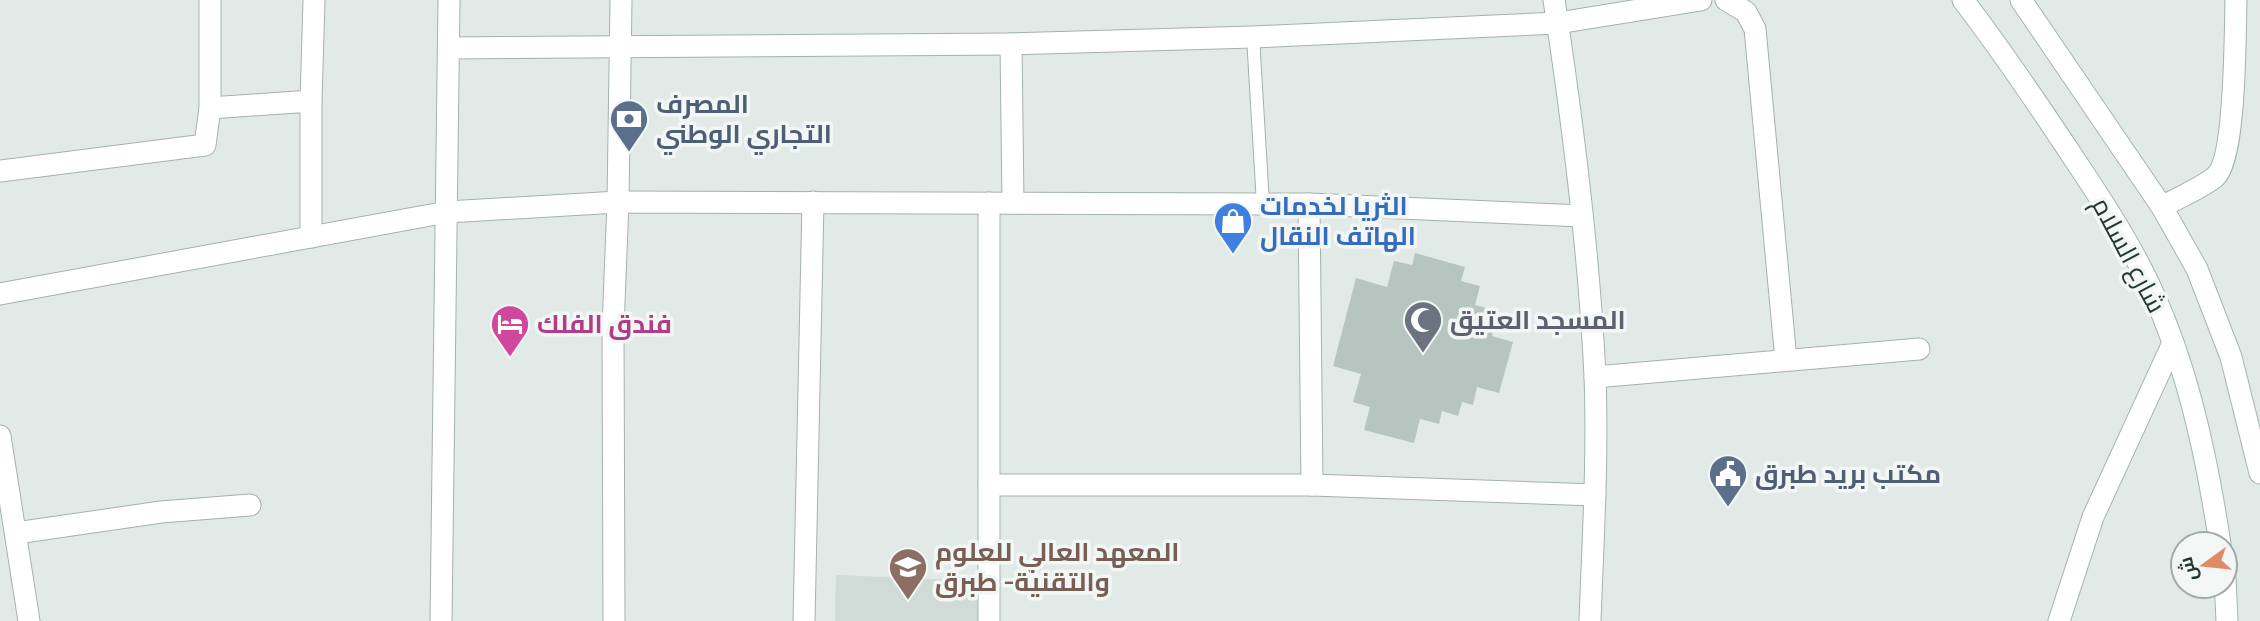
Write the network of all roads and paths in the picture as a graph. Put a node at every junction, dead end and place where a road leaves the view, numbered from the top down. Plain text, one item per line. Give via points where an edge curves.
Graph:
1 (210, 0) edge
2 (314, 0) edge
3 (449, 0) edge
4 (621, 0) edge
5 (1554, 0) edge
6 (1701, 0) edge
7 (1726, 0) edge
8 (1964, 0) edge
9 (2021, 0) edge
10 (2236, 0) edge
11 (1558, 23) junction
12 (1253, 37) junction
13 (1011, 44) junction
14 (450, 48) junction
15 (619, 48) junction
16 (311, 101) junction
17 (210, 108) junction
18 (0, 172) edge
19 (618, 202) junction
20 (813, 202) junction
21 (989, 203) junction
22 (1013, 203) junction
23 (1263, 204) junction
24 (1309, 204) junction
25 (2162, 207) junction
26 (447, 212) junction
27 (1582, 216) junction
28 (311, 237) junction
29 (0, 294) edge
30 (2173, 343) junction
31 (1919, 349) dead end
32 (1786, 360) junction
33 (1595, 377) junction
34 (0, 436) edge
35 (2260, 473) edge
36 (989, 485) junction
37 (1312, 485) junction
38 (1595, 495) junction
39 (250, 505) dead end
40 (2218, 530) edge
41 (16, 533) junction
42 (2226, 600) edge
43 (29, 621) edge
44 (441, 621) edge
45 (614, 621) edge
46 (804, 621) edge
47 (989, 621) edge
48 (1590, 621) edge
49 (2059, 621) edge
50 (2227, 621) edge

1 - 17 street
2 - 16 street
3 - 14 street
4 - 15 street
5 - 11 street
6 - 11 street
7 - 32 street via 1746,12 1755,29
8 - 30 street, شارع السلام via 2093,187 2142,270
9 - 25 street, شارع السلام
10 - 25 street via 2226,158 2217,176
11 - 12 street
11 - 27 street
12 - 13 street
12 - 23 lane
13 - 15 street
13 - 22 street
14 - 15 street
14 - 26 street
15 - 19 street
16 - 17 street
16 - 28 street
17 - 18 street via 205,145
19 - 20 street
19 - 26 street
19 - 45 street via 613,328
20 - 21 street
20 - 46 street
21 - 22 street
21 - 36 street
22 - 23 street
23 - 24 street
24 - 27 street
24 - 37 street
25 - 35 street, شارع السلام via 2197,269 2231,357
26 - 28 street
26 - 44 street
27 - 33 street
28 - 29 street
30 - 40 street, شارع السلام via 2209,474
30 - 49 street via 2093,517
31 - 32 street
32 - 33 street
33 - 38 street
34 - 41 street
36 - 37 street
36 - 47 street
37 - 38 street
38 - 48 street
39 - 41 street via 161,512
41 - 43 street
42 - 50 street

